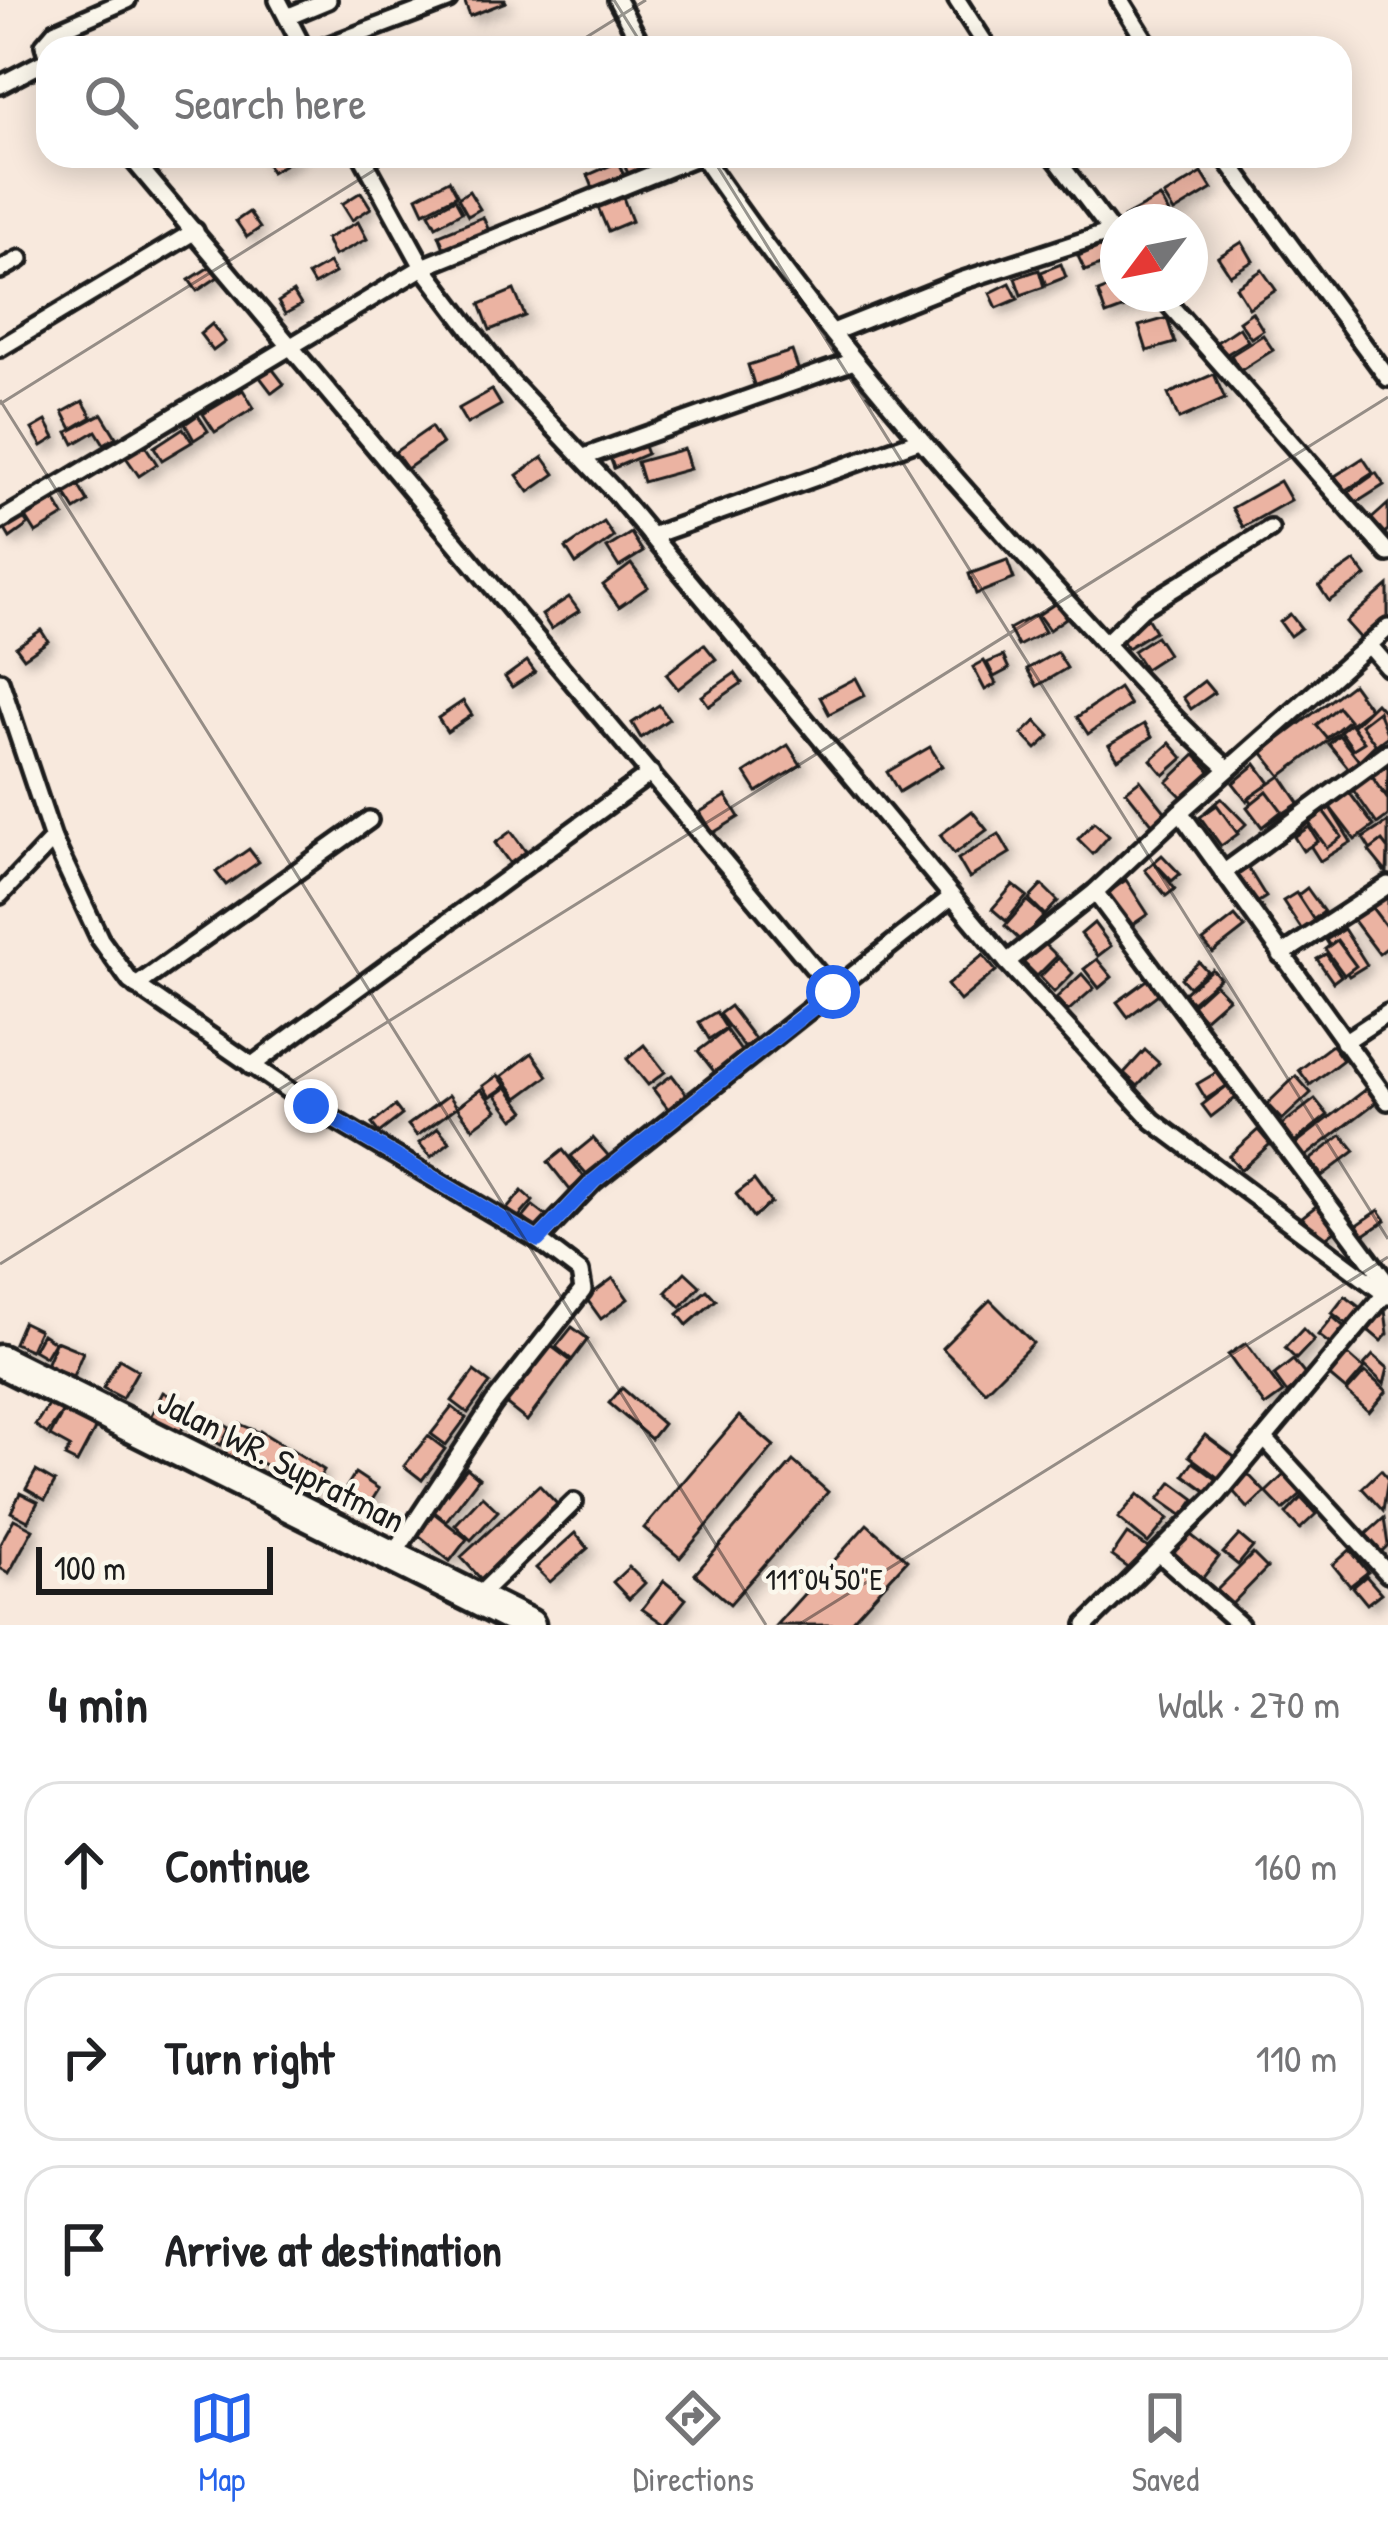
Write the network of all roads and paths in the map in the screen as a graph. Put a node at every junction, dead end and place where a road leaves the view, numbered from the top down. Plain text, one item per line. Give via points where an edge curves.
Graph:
1 (127, 0) edge
2 (278, 0) edge
3 (328, 0) edge
4 (448, 0) edge
5 (617, 0) edge
6 (957, 0) edge
7 (1120, 0) edge
8 (287, 16) junction
9 (52, 36) edge
10 (297, 36) edge
11 (354, 36) edge
12 (637, 36) edge
13 (980, 36) edge
14 (1142, 36) edge
15 (36, 66) edge
16 (0, 85) edge
17 (140, 168) edge
18 (369, 168) edge
19 (670, 168) edge
20 (708, 168) edge
21 (1063, 168) edge
22 (1233, 168) edge
23 (1100, 216) edge
24 (195, 231) junction
25 (1100, 240) edge
26 (20, 259) dead end
27 (423, 268) junction
28 (0, 270) edge
29 (1176, 312) edge
30 (833, 332) junction
31 (296, 347) junction
32 (0, 348) edge
33 (854, 361) junction
34 (1388, 378) edge
35 (917, 440) junction
36 (584, 457) junction
37 (0, 520) edge
38 (1270, 530) dead end
39 (651, 536) junction
40 (1388, 553) edge
41 (1388, 628) edge
42 (1105, 644) junction
43 (1369, 645) junction
44 (1388, 667) edge
45 (0, 681) edge
46 (1388, 752) edge
47 (1226, 767) junction
48 (651, 773) junction
49 (1180, 812) junction
50 (369, 820) dead end
51 (53, 839) junction
52 (1223, 873) junction
53 (1388, 885) edge
54 (1095, 892) junction
55 (0, 895) edge
56 (950, 898) junction
57 (1281, 955) junction
58 (1007, 962) junction
59 (136, 986) junction
60 (833, 992) junction
61 (1388, 1012) edge
62 (1344, 1042) junction
63 (251, 1066) junction
64 (1388, 1101) edge
65 (538, 1240) junction
66 (1386, 1289) edge
67 (0, 1361) edge
68 (1266, 1440) junction
69 (574, 1502) dead end
70 (1162, 1555) junction
71 (391, 1559) junction
72 (1385, 1565) edge
73 (475, 1599) junction
74 (530, 1625) edge
75 (1086, 1625) edge
76 (1240, 1625) edge

1 - 9 street
2 - 8 street
3 - 8 street
4 - 11 street
5 - 12 street
6 - 13 street
7 - 14 street
8 - 10 street
15 - 16 street
17 - 24 street
18 - 27 street
19 - 27 street
20 - 30 street
21 - 23 street
22 - 34 street
24 - 31 street
24 - 32 street
25 - 30 street via 961,281
26 - 28 street
27 - 31 street
27 - 36 street via 507,378
29 - 40 street
30 - 33 street
31 - 37 street
31 - 48 street
33 - 35 street
33 - 36 street
35 - 39 street
35 - 42 street
36 - 39 street
38 - 42 street via 1142,608
39 - 56 street
41 - 43 street
42 - 47 street
43 - 44 street
43 - 47 street
45 - 51 street
46 - 52 street
47 - 49 street
48 - 60 street
48 - 63 street
49 - 52 street
49 - 54 street
50 - 59 street
51 - 55 street
51 - 59 street via 100,939
52 - 57 street
53 - 57 street
54 - 58 street
54 - 66 street
56 - 58 street
56 - 60 street
57 - 62 street
58 - 66 street via 1153,1121
59 - 63 street
60 - 65 street via 594,1181
61 - 62 street
62 - 64 street
63 - 65 street
65 - 71 street via 580,1272 584,1290 493,1404
66 - 68 street
67 - 71 highway, Jalan WR. Supratman
68 - 70 street
68 - 72 street
69 - 73 street
70 - 75 street
70 - 76 street
71 - 73 highway, Jalan WR. Supratman
73 - 74 highway, Jalan WR. Supratman

